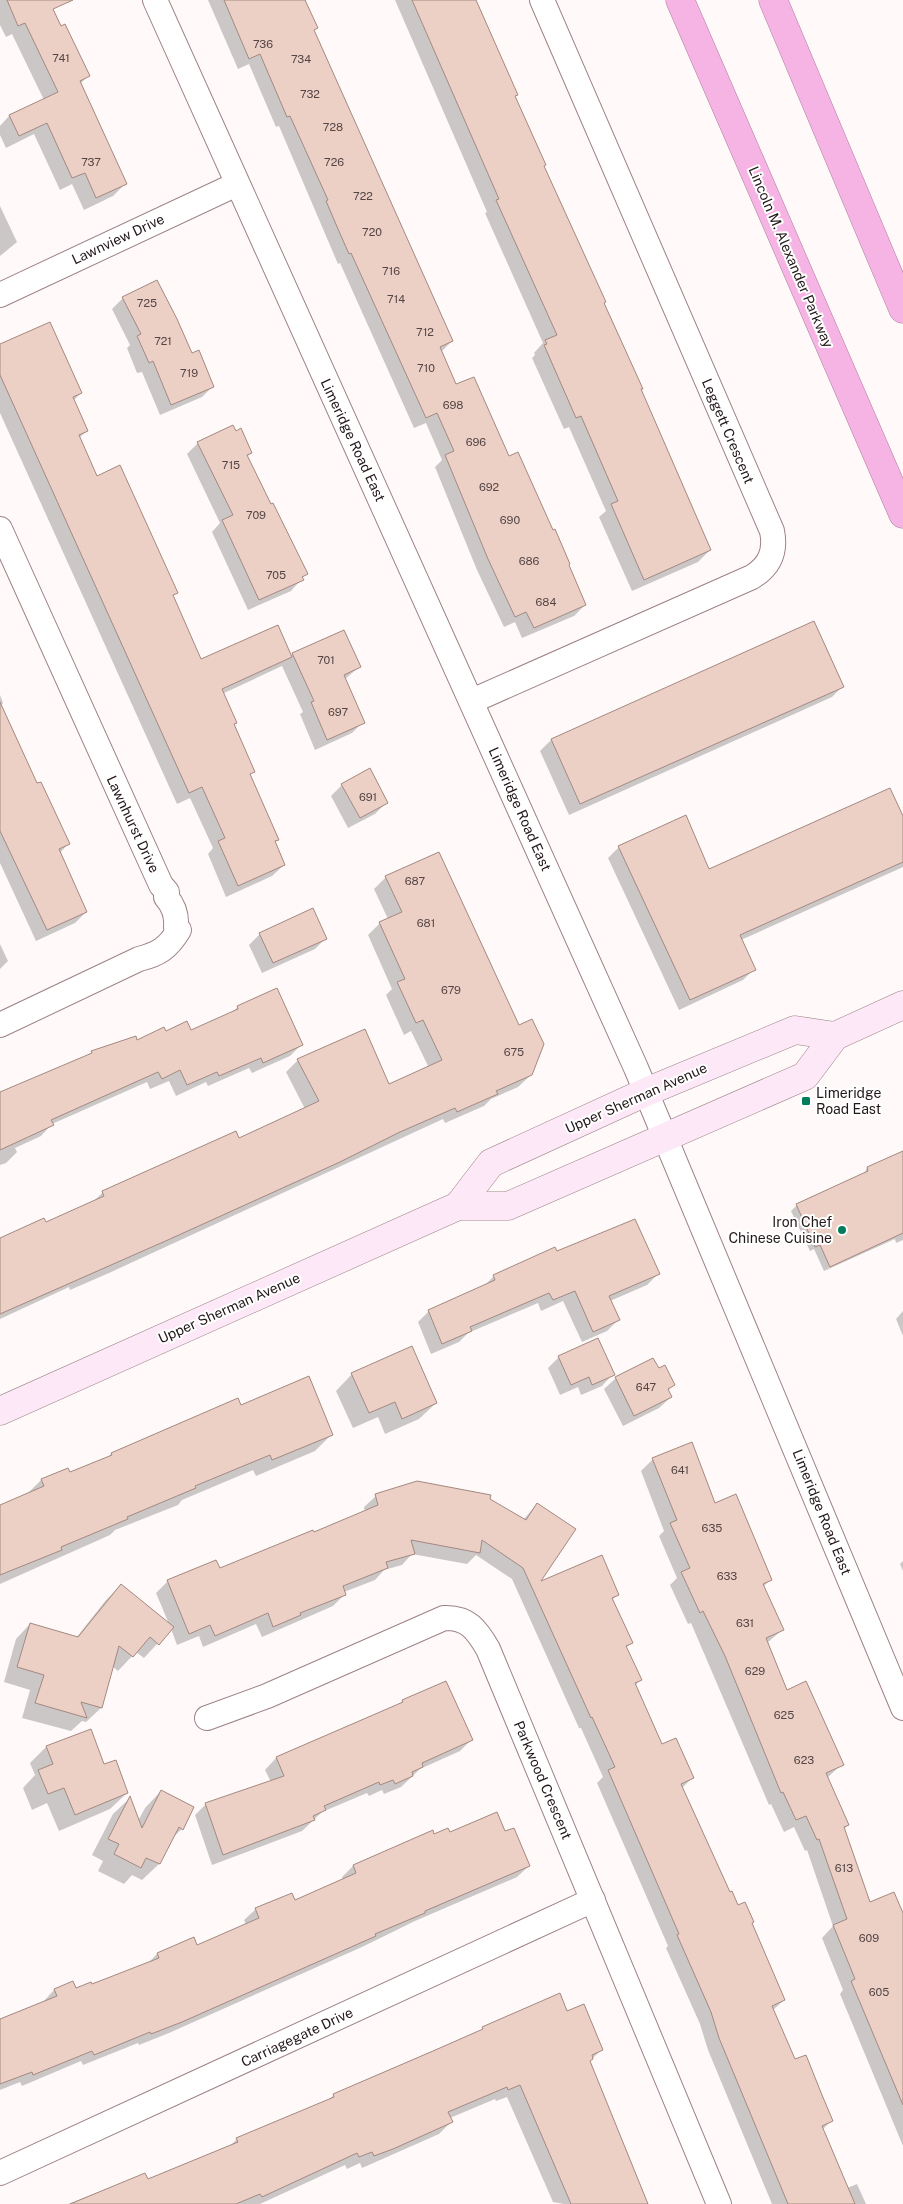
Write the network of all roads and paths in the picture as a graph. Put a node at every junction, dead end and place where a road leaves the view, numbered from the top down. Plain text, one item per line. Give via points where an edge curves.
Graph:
1 (155, 0) edge
2 (542, 0) edge
3 (680, 0) edge
4 (773, 0) edge
5 (236, 184) junction
6 (0, 295) edge
7 (903, 309) edge
8 (903, 514) edge
9 (0, 529) edge
10 (472, 701) junction
11 (903, 1005) edge
12 (0, 1025) edge
13 (834, 1036) junction
14 (646, 1092) junction
15 (667, 1138) junction
16 (458, 1206) junction
17 (0, 1411) edge
18 (903, 1708) edge
19 (207, 1718) dead end
20 (593, 1900) junction
21 (0, 2173) edge
22 (718, 2204) edge

1 - 5 street, Limeridge Road East
2 - 10 street, Leggett Crescent via 772,531 773,549 766,565 752,577
3 - 8 highway, Lincoln M. Alexander Parkway
4 - 7 highway
5 - 6 street, Lawnview Drive
5 - 10 street, Limeridge Road East
9 - 12 street, Lawnhurst Drive via 167,892 166,897 172,903 179,930 157,955 139,959
10 - 14 street, Limeridge Road East
11 - 13 main road, Upper Sherman Avenue
13 - 14 main road, Upper Sherman Avenue via 795,1030
13 - 15 main road, Upper Sherman Avenue via 805,1076
14 - 15 street, Limeridge Road East
14 - 16 main road, Upper Sherman Avenue via 492,1162
15 - 16 main road, Upper Sherman Avenue via 508,1206
15 - 18 street, Limeridge Road East
16 - 17 main road, Upper Sherman Avenue
19 - 20 street, Parkwood Crescent via 268,1696 444,1618 465,1622 478,1631 488,1650
20 - 21 street, Carriagegate Drive
20 - 22 street, Parkwood Crescent

